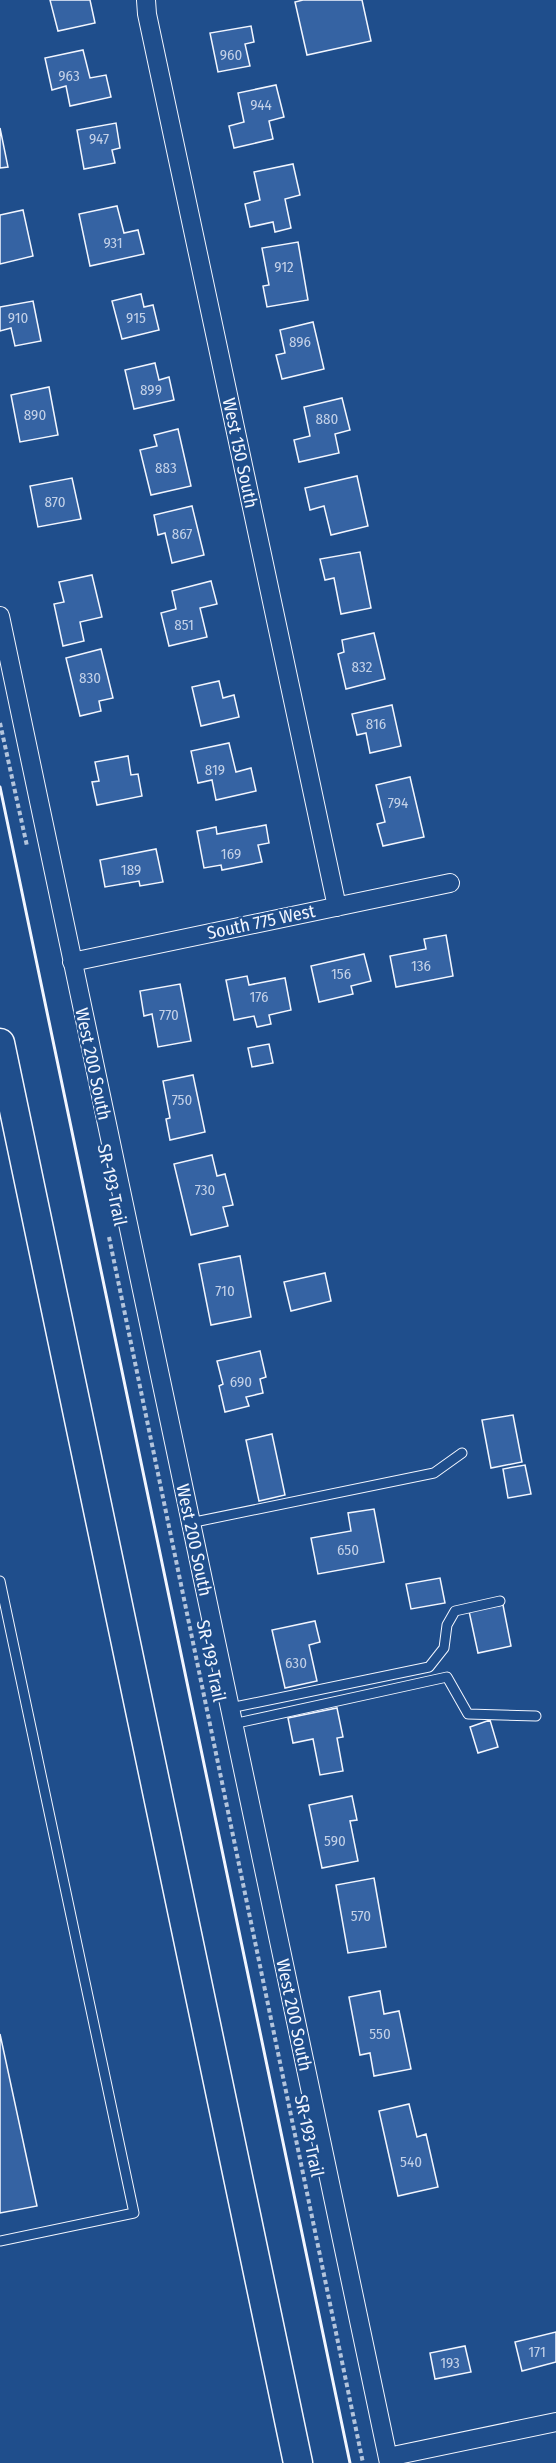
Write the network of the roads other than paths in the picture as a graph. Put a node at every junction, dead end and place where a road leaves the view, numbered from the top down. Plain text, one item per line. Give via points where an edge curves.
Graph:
1 (146, 0) edge
2 (0, 616) edge
3 (450, 883) dead end
4 (337, 906) junction
5 (72, 962) junction
6 (0, 1043) edge
7 (462, 1453) dead end
8 (190, 1523) junction
9 (0, 1581) edge
10 (500, 1601) dead end
11 (231, 1716) junction
12 (536, 1716) dead end
13 (0, 2241) edge
14 (556, 2422) edge
15 (389, 2460) edge
16 (298, 2463) edge

1 - 4 street, West 150 South
2 - 5 street, West 200 South
3 - 4 street, South 775 West
4 - 5 street, South 775 West
5 - 8 street, West 200 South
6 - 16 main road
7 - 8 lane via 434,1473
8 - 11 street, West 200 South
9 - 13 lane via 134,2213
10 - 11 lane via 455,1611 447,1625 444,1648 429,1667
11 - 12 lane via 447,1677 468,1714
11 - 15 street, West 200 South
14 - 15 street

